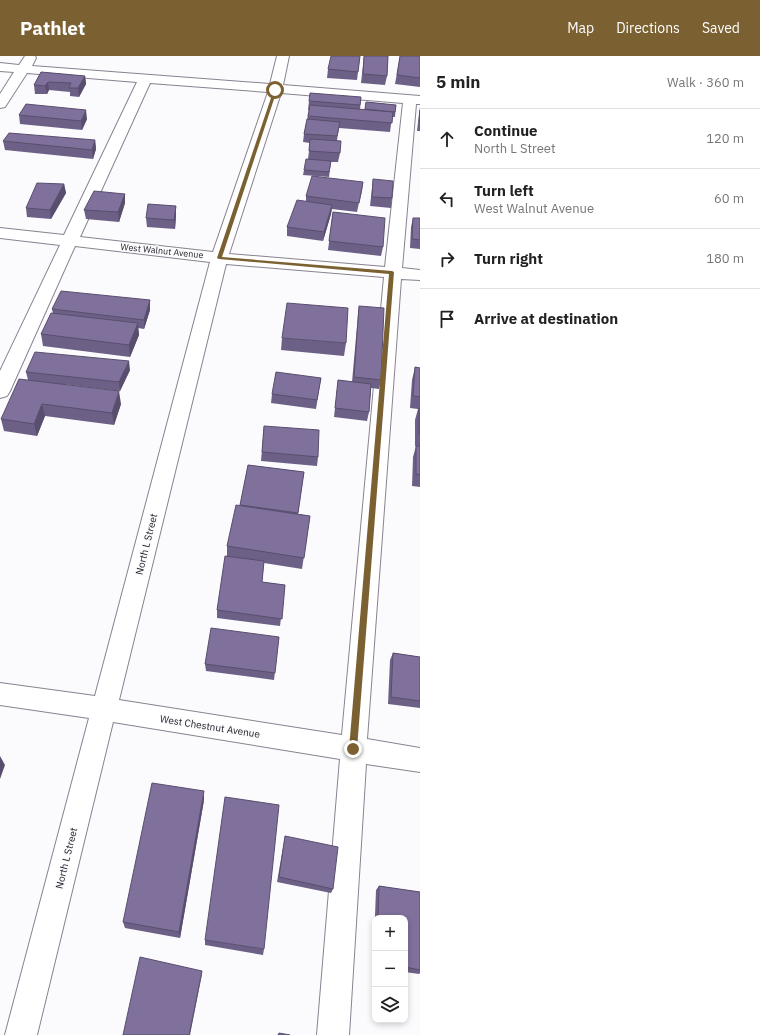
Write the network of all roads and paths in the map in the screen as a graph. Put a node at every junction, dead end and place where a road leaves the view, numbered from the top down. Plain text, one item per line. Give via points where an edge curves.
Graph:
1 (32, 56) edge
2 (283, 56) edge
3 (0, 67) edge
4 (23, 69) junction
5 (145, 79) junction
6 (275, 90) junction
7 (415, 100) edge
8 (0, 104) edge
9 (0, 233) edge
10 (69, 241) junction
11 (219, 258) junction
12 (392, 272) junction
13 (420, 275) edge
14 (0, 391) edge
15 (0, 694) edge
16 (104, 709) junction
17 (353, 749) junction
18 (420, 760) edge
19 (21, 1035) edge
20 (333, 1035) edge

1 - 4 street
2 - 6 street, North L Street
3 - 4 street
4 - 5 street
4 - 8 street
5 - 6 street
5 - 10 street
6 - 7 street
6 - 11 street, North L Street
7 - 12 street
9 - 10 street, West Walnut Avenue
10 - 11 street, West Walnut Avenue
10 - 14 street
11 - 12 street, West Walnut Avenue
11 - 16 street, North L Street
12 - 13 street, West Walnut Avenue
12 - 17 street
15 - 16 street, West Chestnut Avenue
16 - 17 street, West Chestnut Avenue
16 - 19 street, North L Street
17 - 18 street, West Chestnut Avenue
17 - 20 street

